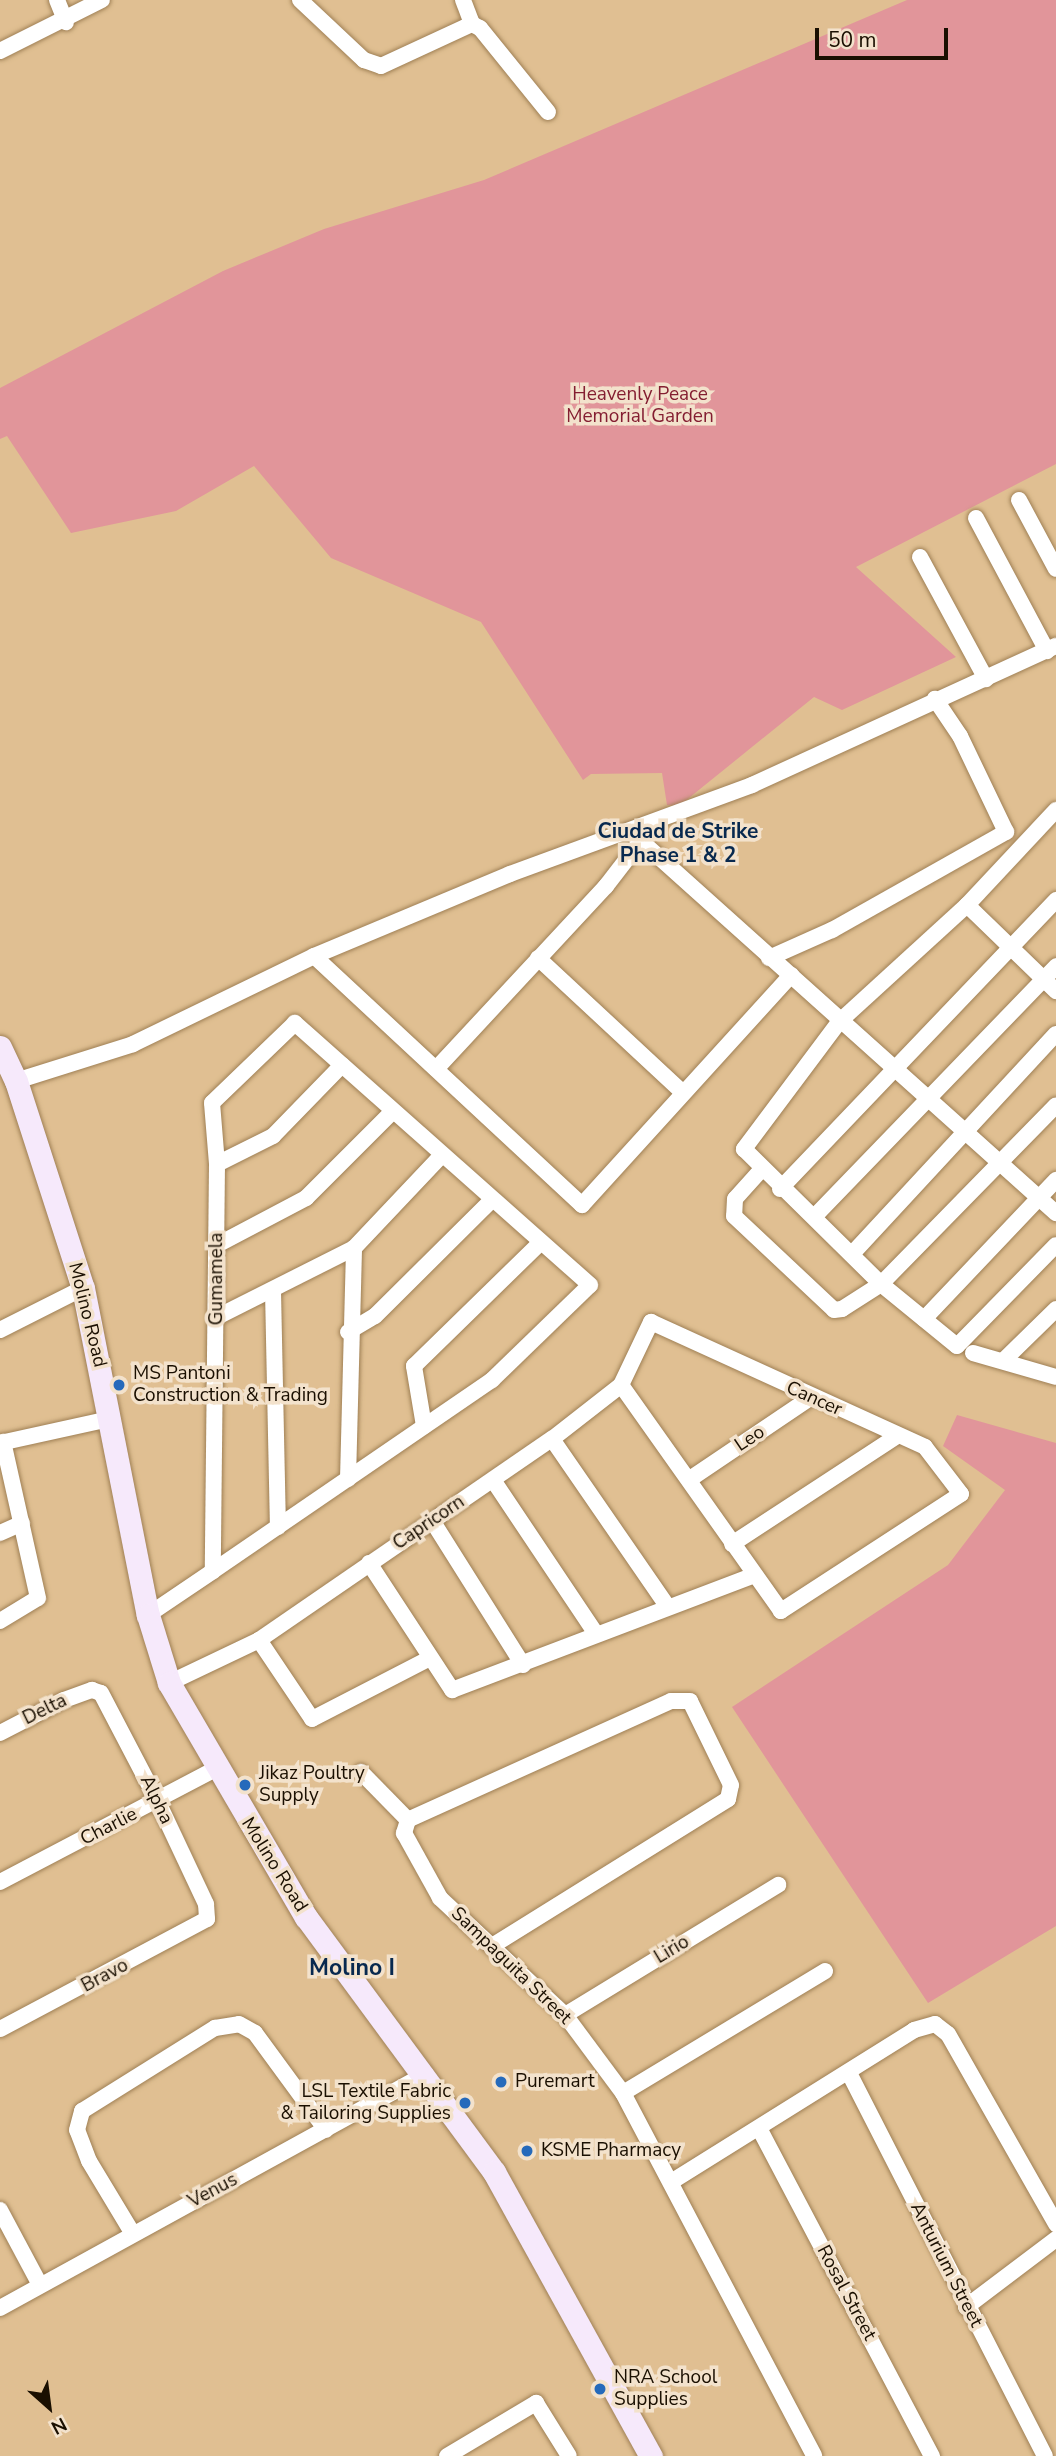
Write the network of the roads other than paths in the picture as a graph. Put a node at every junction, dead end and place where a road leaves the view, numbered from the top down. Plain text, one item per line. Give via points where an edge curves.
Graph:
1 (57, 0) edge
2 (102, 0) edge
3 (300, 0) edge
4 (463, 0) edge
5 (66, 22) junction
6 (472, 24) junction
7 (0, 51) edge
8 (548, 112) dead end
9 (1019, 500) dead end
10 (975, 518) dead end
11 (920, 557) dead end
12 (1056, 569) edge
13 (1051, 648) edge
14 (986, 679) junction
15 (935, 699) junction
16 (1056, 810) edge
17 (635, 837) junction
18 (1056, 900) edge
19 (967, 905) junction
20 (1010, 946) junction
21 (314, 956) junction
22 (538, 958) junction
23 (769, 958) junction
24 (1056, 966) edge
25 (790, 975) junction
26 (1043, 979) junction
27 (1056, 991) edge
28 (839, 1022) junction
29 (1056, 1034) edge
30 (0, 1047) edge
31 (342, 1065) junction
32 (890, 1068) junction
33 (436, 1069) junction
34 (16, 1081) junction
35 (681, 1091) junction
36 (926, 1099) junction
37 (1056, 1105) edge
38 (392, 1112) junction
39 (963, 1130) junction
40 (442, 1155) junction
41 (998, 1162) junction
42 (217, 1164) junction
43 (761, 1170) junction
44 (1056, 1180) edge
45 (780, 1189) junction
46 (1039, 1198) junction
47 (491, 1201) junction
48 (1056, 1213) edge
49 (814, 1216) junction
50 (539, 1244) junction
51 (217, 1245) junction
52 (1056, 1245) edge
53 (354, 1248) junction
54 (852, 1254) junction
55 (881, 1284) junction
56 (83, 1288) junction
57 (273, 1291) junction
58 (1056, 1309) edge
59 (217, 1317) junction
60 (924, 1319) junction
61 (651, 1322) joint
62 (0, 1330) edge
63 (348, 1332) junction
64 (973, 1353) dead end
65 (1004, 1360) junction
66 (1056, 1377) edge
67 (621, 1385) junction
68 (810, 1398) junction
69 (109, 1419) junction
70 (424, 1426) junction
71 (897, 1436) junction
72 (552, 1439) junction
73 (2, 1443) edge
74 (348, 1479) junction
75 (690, 1479) junction
76 (493, 1480) junction
77 (22, 1522) junction
78 (433, 1522) junction
79 (278, 1527) junction
80 (0, 1533) edge
81 (732, 1544) junction
82 (369, 1563) junction
83 (213, 1571) junction
84 (752, 1576) junction
85 (667, 1606) junction
86 (148, 1615) junction
87 (0, 1621) edge
88 (596, 1634) junction
89 (259, 1640) junction
90 (430, 1658) junction
91 (523, 1665) junction
92 (169, 1683) junction
93 (92, 1690) joint
94 (0, 1733) edge
95 (215, 1769) junction
96 (360, 1772) dead end
97 (158, 1802) junction
98 (408, 1820) junction
99 (0, 1882) edge
100 (778, 1885) dead end
101 (207, 1919) joint
102 (492, 1946) junction
103 (825, 1971) dead end
104 (565, 2015) junction
105 (0, 2029) edge
106 (849, 2073) junction
107 (426, 2074) junction
108 (623, 2093) junction
109 (326, 2130) junction
110 (760, 2130) junction
111 (671, 2182) junction
112 (0, 2210) edge
113 (1056, 2224) edge
114 (133, 2234) junction
115 (1056, 2239) edge
116 (40, 2285) junction
117 (967, 2307) junction
118 (0, 2308) edge
119 (476, 2441) junction
120 (447, 2456) edge
121 (485, 2456) edge
122 (569, 2456) edge
123 (651, 2456) edge
124 (814, 2456) edge
125 (932, 2456) edge
126 (1045, 2456) edge

1 - 5 street
2 - 5 street
3 - 6 street via 364,60 381,65
4 - 6 street
5 - 7 street
6 - 8 street via 535,89
9 - 12 street
10 - 13 street
11 - 14 street
13 - 14 street
14 - 15 street
15 - 17 street
15 - 23 street via 960,736 1006,832 832,930
16 - 19 street
17 - 21 street via 510,874
17 - 22 street
17 - 23 street
18 - 20 street
19 - 20 street
19 - 28 street
20 - 26 street
20 - 32 street
21 - 33 street
21 - 34 street via 133,1044
22 - 33 street
22 - 35 street
23 - 25 street
24 - 26 street
25 - 28 street
25 - 35 street
26 - 27 street
26 - 36 street
28 - 32 street
28 - 43 street via 745,1146
29 - 39 street
30 - 34 main road, Molino Road
31 - 38 street
31 - 42 street via 273,1136
31 - 42 street, Gumamela via 295,1023 212,1102
32 - 36 street
32 - 45 street
33 - 35 street via 582,1205
34 - 56 main road, Molino Road
36 - 39 street
36 - 49 street
37 - 41 street
38 - 40 street
38 - 51 street via 306,1198
39 - 41 street
39 - 54 street
40 - 47 street
40 - 53 street
41 - 46 street
41 - 55 street
42 - 51 street, Gumamela
43 - 45 street
43 - 55 street via 735,1199 734,1216 834,1310
44 - 46 street
45 - 49 street
46 - 48 street
46 - 60 street
47 - 50 street
47 - 63 street via 375,1316
49 - 54 street
50 - 70 street via 414,1366
50 - 70 street via 590,1285 492,1380
51 - 59 street, Gumamela
52 - 60 street via 957,1346
53 - 57 street
53 - 63 street
54 - 55 street
55 - 60 street
56 - 62 street
56 - 69 main road, Molino Road
57 - 59 street
57 - 79 street
58 - 65 street
59 - 83 street, Gumamela
61 - 67 street, Capricorn
61 - 68 street, Cancer
63 - 74 street
64 - 65 street
65 - 66 street
67 - 72 street, Capricorn
67 - 75 street
68 - 71 street, Cancer
68 - 75 street, Leo
69 - 73 street
69 - 86 main road, Molino Road
70 - 74 street
71 - 81 street
71 - 84 street, Cancer via 925,1447 961,1494 781,1611
72 - 76 street, Capricorn
72 - 85 street
73 - 77 street
74 - 79 street
75 - 81 street
76 - 78 street, Capricorn
76 - 88 street
77 - 80 street
77 - 87 street via 38,1598
78 - 82 street, Capricorn
78 - 91 street
79 - 83 street
81 - 84 street
82 - 89 street, Capricorn
82 - 90 street
83 - 86 street
84 - 85 street
85 - 88 street
86 - 92 main road, Molino Road
88 - 91 street
89 - 90 street via 312,1719
89 - 92 street, Capricorn
90 - 91 street via 452,1690
92 - 95 main road, Molino Road
93 - 94 street, Delta
93 - 97 street, Alpha via 101,1693
95 - 97 street, Charlie
95 - 107 main road, Molino Road via 306,1917
96 - 98 street
97 - 99 street, Charlie
97 - 101 street, Alpha via 206,1904
98 - 102 street, Sampaguita Street via 404,1833 440,1898
98 - 102 street via 652,1710 690,1700 731,1785 727,1799
100 - 104 street, Lirio
101 - 105 street, Bravo
102 - 104 street, Sampaguita Street
103 - 108 street
104 - 108 street, Sampaguita Street
106 - 110 street
106 - 113 street via 914,2030 935,2024 948,2034
106 - 117 street, Anturium Street
107 - 109 street, Venus
107 - 123 main road, Molino Road via 494,2172
108 - 111 street, Sampaguita Street
109 - 114 street, Venus
109 - 114 street via 256,2033 239,2024 215,2028 82,2111 77,2130 89,2161
110 - 111 street
110 - 125 street, Rosal Street
111 - 124 street, Sampaguita Street
112 - 116 street
114 - 116 street, Venus
115 - 117 street
116 - 118 street, Venus
117 - 126 street, Anturium Street
119 - 120 street
119 - 121 street
119 - 122 street via 536,2403

